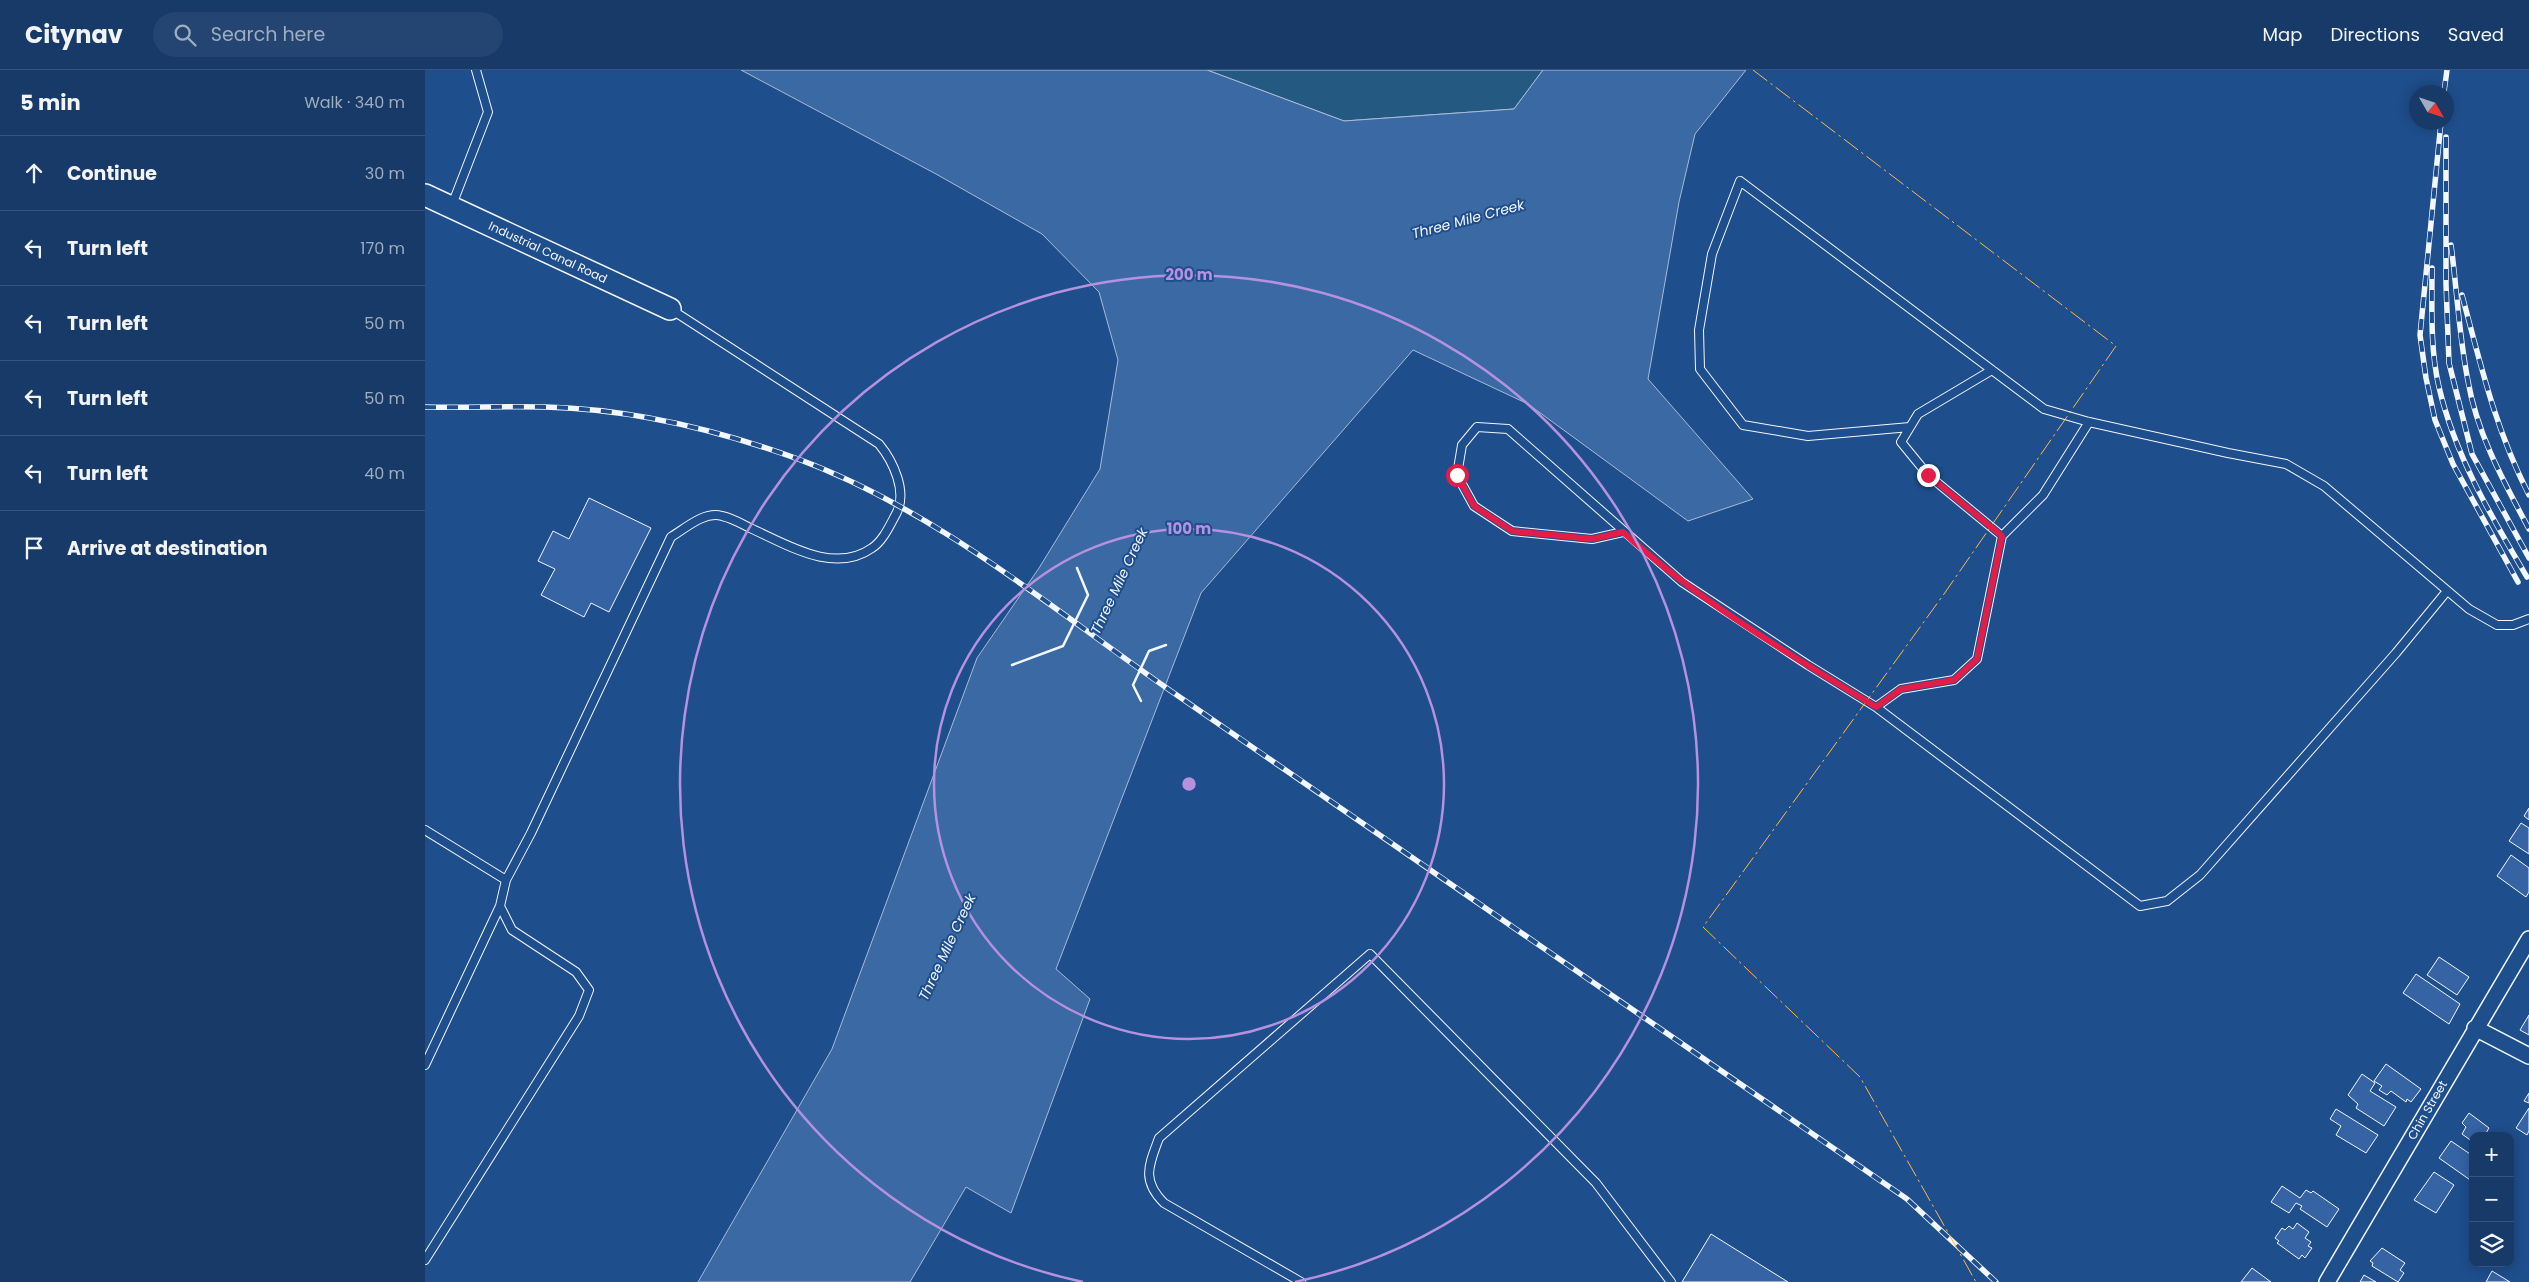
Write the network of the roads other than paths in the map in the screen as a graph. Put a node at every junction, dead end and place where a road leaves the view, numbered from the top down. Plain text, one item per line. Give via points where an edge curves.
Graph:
1 (476, 70) edge
2 (425, 195) edge
3 (451, 207) junction
4 (670, 309) joint
5 (1992, 370) junction
6 (2089, 422) junction
7 (1910, 427) junction
8 (1623, 532) junction
9 (2002, 536) junction
10 (2447, 591) junction
11 (2529, 619) edge
12 (1876, 707) junction
13 (425, 830) edge
14 (506, 880) junction
15 (500, 906) junction
16 (2529, 939) edge
17 (2475, 1028) junction
18 (2529, 1056) edge
19 (425, 1065) edge
20 (425, 1260) edge
21 (1301, 1282) edge
22 (1671, 1282) edge
23 (2327, 1282) edge

1 - 3 lane via 488,112
2 - 3 street, Industrial Canal Road
3 - 4 street, Industrial Canal Road
4 - 14 lane via 879,444 891,458 897,475 900,508 873,548 854,557 831,559 801,551 721,515 701,518 671,537
5 - 6 lane via 2045,409
5 - 7 lane via 1918,414
5 - 7 lane via 1740,181 1712,254 1699,330 1700,368 1743,425 1808,436
6 - 9 lane via 2043,495
6 - 10 lane via 2286,464 2324,486
7 - 9 lane via 1901,442 1923,468
8 - 8 lane via 1592,539 1512,531 1474,506 1457,475 1462,445 1477,427 1508,429
8 - 12 lane via 1682,582
9 - 12 lane via 1977,659 1954,680 1901,689
10 - 11 lane via 2469,610 2497,625 2513,626
10 - 12 lane via 2397,653 2200,875 2167,901 2140,906
13 - 14 lane
14 - 15 lane
15 - 19 lane
15 - 20 lane via 511,930 576,972 589,990 579,1016
16 - 17 street, Chin Street
17 - 18 street
17 - 23 street, Chin Street
21 - 22 lane via 1164,1203 1151,1190 1149,1165 1159,1138 1371,954 1595,1183

